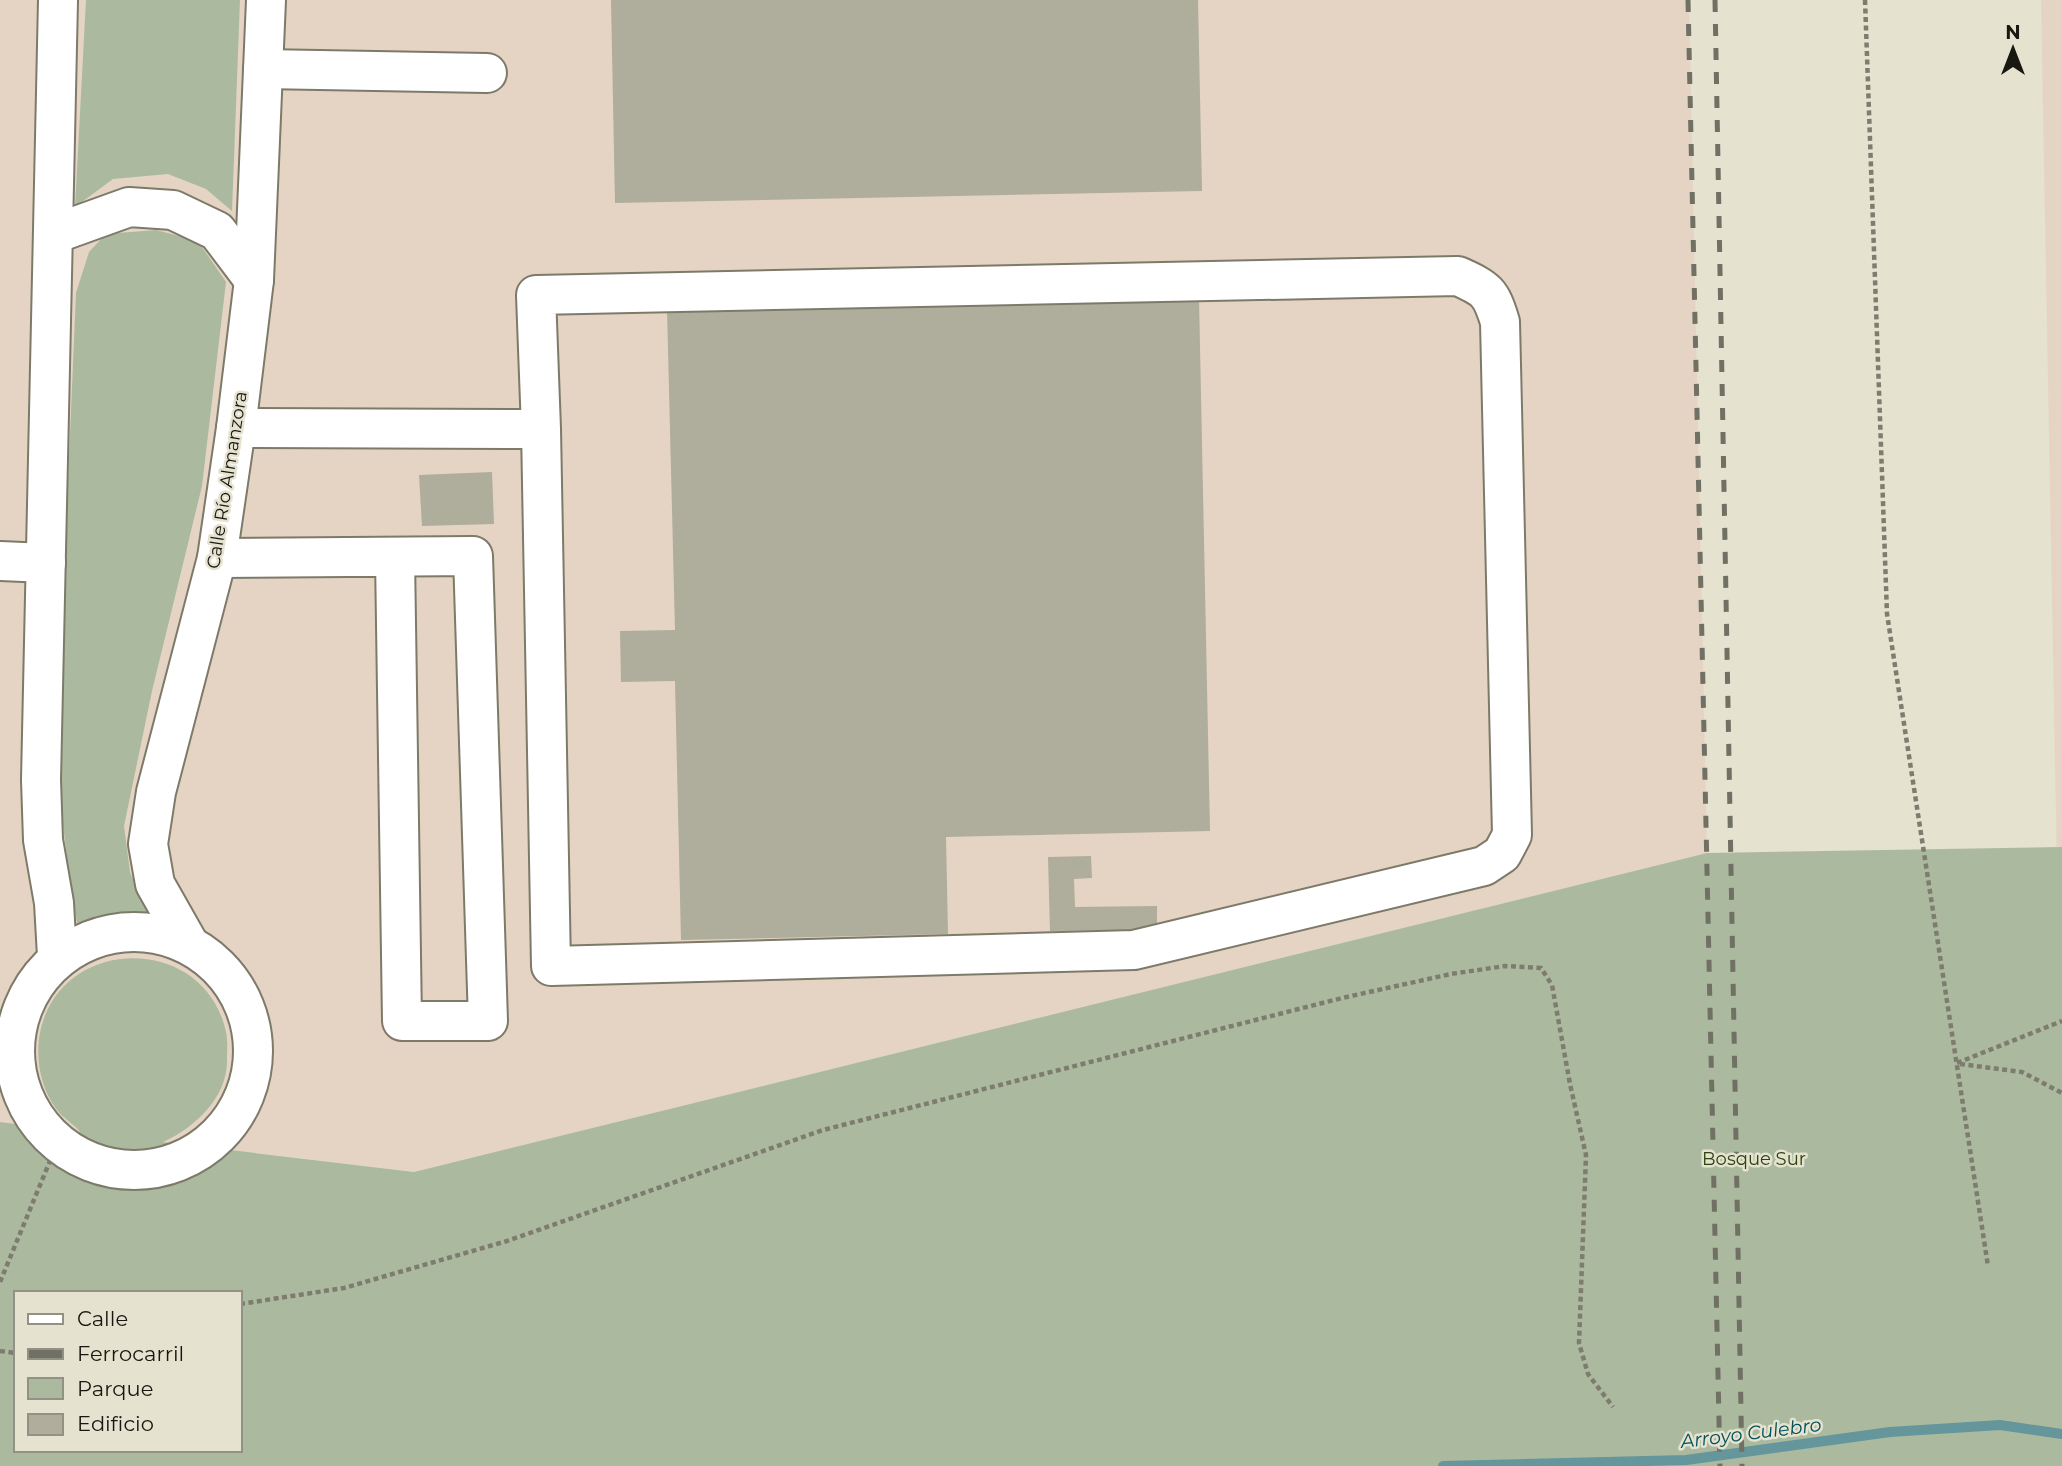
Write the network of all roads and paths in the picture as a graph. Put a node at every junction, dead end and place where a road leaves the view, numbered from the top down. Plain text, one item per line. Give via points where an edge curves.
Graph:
1 (58, 0) edge
2 (266, 0) edge
3 (1865, 0) edge
4 (264, 69) junction
5 (486, 73) dead end
6 (54, 234) junction
7 (254, 280) junction
8 (236, 428) junction
9 (541, 429) junction
10 (395, 556) junction
11 (217, 558) junction
12 (0, 561) edge
13 (46, 563) junction
14 (189, 944) junction
15 (57, 956) junction
16 (2062, 1021) edge
17 (1957, 1063) junction
18 (2062, 1093) edge
19 (58, 1144) junction
20 (1988, 1266) dead end
21 (0, 1282) edge
22 (242, 1304) edge
23 (1613, 1407) dead end

1 - 6 street
2 - 4 street, Calle Río Almanzora
3 - 17 path via 1887,614
4 - 5 street
4 - 7 street, Calle Río Almanzora
6 - 7 street via 129,207 173,210 217,231
6 - 13 street
7 - 8 street, Calle Río Almanzora
8 - 9 street
8 - 11 street, Calle Río Almanzora
9 - 9 street via 551,967 1134,950 1484,866 1502,854 1513,835 1500,322 1494,301 1483,286 1458,276 536,295
10 - 10 street via 402,1021 488,1021 472,556
10 - 11 street
11 - 14 street, Calle Río Almanzora via 156,792 148,844 155,884
12 - 13 street
13 - 15 street via 41,780
14 - 15 street via 157,933 123,932 90,940
14 - 19 street via 221,968 244,1001 254,1040 251,1081 235,1117 208,1146 172,1165 132,1171 92,1164
15 - 19 street via 36,982 20,1014 14,1049 19,1085 34,1117
16 - 17 path
17 - 18 path via 2022,1072
17 - 20 path
19 - 21 path
22 - 23 path via 344,1287 507,1241 823,1130 1342,998 1451,974 1506,966 1541,968 1552,985 1586,1155 1579,1343 1588,1374

